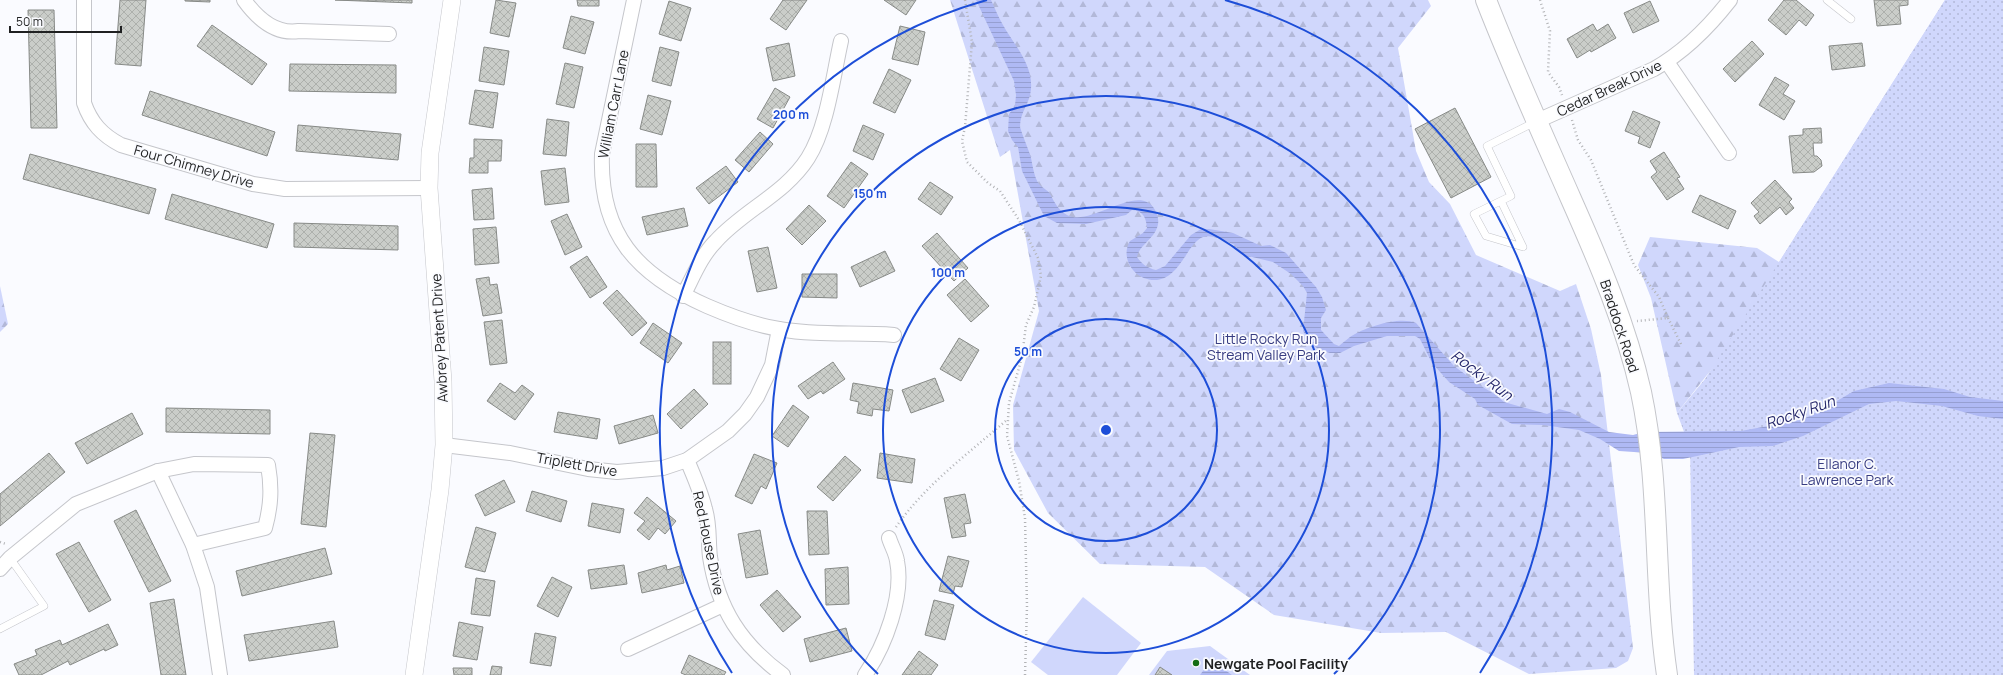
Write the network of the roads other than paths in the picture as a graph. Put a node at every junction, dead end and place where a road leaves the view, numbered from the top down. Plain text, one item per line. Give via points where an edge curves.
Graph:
1 (84, 0) edge
2 (244, 0) edge
3 (452, 0) edge
4 (634, 0) edge
5 (1486, 0) edge
6 (1730, 0) edge
7 (1827, 0) edge
8 (1851, 19) dead end
9 (389, 34) dead end
10 (841, 42) dead end
11 (1667, 62) junction
12 (1537, 121) junction
13 (1729, 153) dead end
14 (429, 188) junction
15 (1501, 200) junction
16 (683, 296) junction
17 (779, 329) junction
18 (894, 335) dead end
19 (444, 445) junction
20 (687, 460) junction
21 (158, 471) junction
22 (889, 538) road end
23 (193, 545) junction
24 (10, 558) junction
25 (0, 569) edge
26 (722, 605) junction
27 (0, 629) edge
28 (628, 649) dead end
29 (220, 675) edge
30 (414, 675) edge
31 (783, 675) edge
32 (865, 675) edge
33 (1666, 675) edge

1 - 14 street, Four Chimney Drive via 84,103 89,117 108,138 121,145 253,184 285,189
2 - 9 street via 265,22 288,33 299,31
3 - 14 street, Awbrey Patent Drive via 430,153
4 - 16 street, William Carr Lane via 602,154 602,185 612,220 631,254 653,276
5 - 12 main road, Braddock Road
6 - 11 street, Cedar Break Drive via 1713,20
7 - 8 lane
10 - 16 street via 821,132 808,158 783,187 715,241
11 - 12 street, Cedar Break Drive
11 - 13 street
12 - 15 lane via 1487,146 1511,196
12 - 33 main road, Braddock Road via 1601,268 1632,358 1647,422
14 - 19 street, Awbrey Patent Drive via 443,381
15 - 15 lane via 1474,214 1486,236 1523,248
16 - 17 street, William Carr Lane via 720,312
17 - 18 street, William Carr Lane
17 - 20 street, Triplett Drive via 772,365 757,397 728,431
19 - 20 street, Triplett Drive via 510,452 588,469 618,472 663,468
19 - 30 street, Awbrey Patent Drive
20 - 26 street, Red House Drive via 705,510 713,576
21 - 23 street
21 - 23 street via 194,464 268,465 271,506 265,528
21 - 24 street via 76,504
22 - 32 street via 897,560 897,592 886,638
23 - 29 street via 207,587
24 - 25 street
24 - 27 lane via 44,606
26 - 28 street
26 - 31 street, Red House Drive via 737,631 752,649

